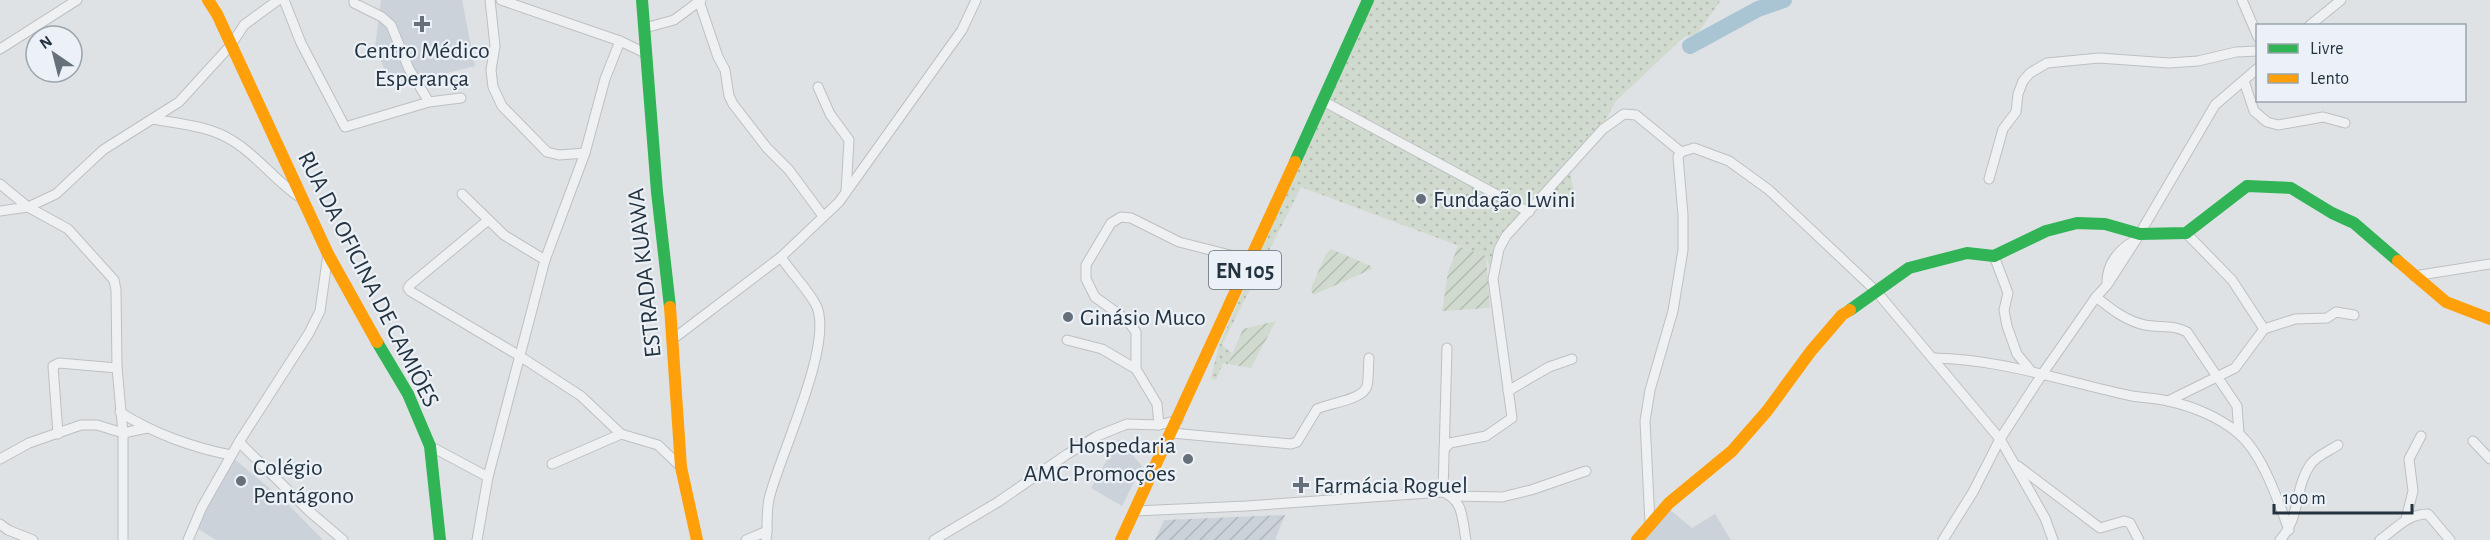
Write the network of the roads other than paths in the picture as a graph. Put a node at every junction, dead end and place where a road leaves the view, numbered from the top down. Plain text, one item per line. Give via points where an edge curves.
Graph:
1 (74, 0) edge
2 (208, 0) edge
3 (278, 0) edge
4 (284, 0) edge
5 (354, 0) edge
6 (490, 0) edge
7 (501, 0) edge
8 (642, 0) edge
9 (976, 0) edge
10 (1368, 0) edge
11 (2242, 0) edge
12 (2341, 0) edge
13 (700, 1) edge
14 (2311, 24) edge
15 (645, 28) junction
16 (2256, 32) edge
17 (620, 41) junction
18 (231, 45) junction
19 (0, 49) edge
20 (2256, 51) edge
21 (645, 53) junction
22 (2256, 70) edge
23 (2244, 81) junction
24 (818, 87) dead end
25 (461, 99) dead end
26 (1323, 101) junction
27 (429, 102) junction
28 (153, 119) junction
29 (2345, 123) dead end
30 (1681, 152) junction
31 (585, 153) junction
32 (1989, 180) dead end
33 (0, 184) edge
34 (846, 192) junction
35 (462, 194) dead end
36 (301, 198) junction
37 (28, 207) junction
38 (0, 211) edge
39 (1529, 212) junction
40 (823, 216) junction
41 (488, 221) junction
42 (2186, 232) junction
43 (2138, 237) junction
44 (328, 254) junction
45 (1994, 256) junction
46 (780, 257) junction
47 (545, 260) junction
48 (1250, 260) junction
49 (2490, 264) edge
50 (2414, 276) junction
51 (1876, 291) junction
52 (2096, 297) junction
53 (2354, 315) dead end
54 (2490, 319) edge
55 (2264, 329) junction
56 (673, 339) junction
57 (1067, 340) dead end
58 (1447, 348) dead end
59 (2017, 354) junction
60 (518, 355) junction
61 (1369, 358) dead end
62 (1934, 358) junction
63 (1572, 359) dead end
64 (117, 368) junction
65 (1136, 369) junction
66 (2016, 369) junction
67 (2031, 371) junction
68 (2043, 373) junction
69 (2218, 377) junction
70 (1508, 391) junction
71 (2168, 401) junction
72 (120, 412) junction
73 (1178, 420) junction
74 (1159, 425) junction
75 (147, 428) junction
76 (123, 432) junction
77 (1172, 433) junction
78 (58, 434) junction
79 (621, 434) junction
80 (2239, 434) junction
81 (2421, 435) dead end
82 (2000, 439) junction
83 (2473, 441) dead end
84 (239, 442) junction
85 (2338, 445) dead end
86 (430, 446) junction
87 (1444, 449) junction
88 (231, 455) junction
89 (0, 459) edge
90 (2490, 459) edge
91 (552, 464) dead end
92 (2016, 465) junction
93 (681, 467) junction
94 (1586, 471) dead end
95 (488, 477) junction
96 (1443, 492) junction
97 (1454, 496) junction
98 (1135, 511) junction
99 (2406, 519) junction
100 (1650, 523) junction
101 (0, 524) edge
102 (2289, 530) junction
103 (767, 535) edge
104 (33, 540) edge
105 (123, 540) edge
106 (188, 540) edge
107 (343, 540) edge
108 (440, 540) edge
109 (477, 540) edge
110 (697, 540) edge
111 (746, 540) edge
112 (934, 540) edge
113 (1121, 540) edge
114 (1466, 540) edge
115 (1637, 540) edge
116 (1943, 540) edge
117 (2053, 540) edge
118 (2139, 540) edge
119 (2280, 540) edge
120 (2380, 540) edge
121 (2450, 540) edge

1 - 19 street
2 - 18 street, RUA DA OFICINA DE CAMIÕES
3 - 18 street via 244,25
4 - 27 street via 301,43 345,127
5 - 27 street via 391,25 409,69
6 - 31 street via 495,46 491,70 493,87 502,106 547,152
7 - 17 street
8 - 15 street, ESTRADA KUAWA
9 - 34 street via 962,30
10 - 26 street, EN 105
11 - 16 street
12 - 14 street
13 - 15 street via 674,20
13 - 40 street via 733,105
15 - 21 street, ESTRADA KUAWA
17 - 21 street
17 - 31 street
18 - 28 street via 179,102
18 - 36 street, RUA DA OFICINA DE CAMIÕES
20 - 32 street via 2169,63 2099,58 2047,63 2023,81 2016,112 2003,129
21 - 56 street, ESTRADA KUAWA
22 - 23 street
23 - 29 street via 2254,111 2267,122 2278,125 2323,117
23 - 43 street via 2215,105
24 - 34 street via 830,114 849,140
25 - 27 street
26 - 39 street
26 - 48 street, EN 105
28 - 36 street via 222,134
28 - 37 street via 104,150 56,194
30 - 39 street via 1636,115 1624,114 1603,129
30 - 51 street via 1694,148 1729,161 1769,189
30 - 100 street via 1678,157 1683,250 1673,311 1645,421
31 - 47 street
33 - 37 street
34 - 40 street
35 - 41 street
36 - 44 street, RUA DA OFICINA DE CAMIÕES
37 - 38 street
37 - 64 street via 68,229 114,280
39 - 70 street via 1499,249 1493,279
40 - 46 street
41 - 47 street
41 - 60 street via 408,288
42 - 43 street
42 - 50 street via 2247,186 2291,188 2354,223
42 - 55 street via 2232,280
43 - 45 street via 2105,224 2077,224 2046,231
43 - 52 street via 2123,247 2110,266 2107,285
44 - 84 street via 320,311 313,326
44 - 86 street, RUA DA OFICINA DE CAMIÕES via 408,394
45 - 51 street via 1966,253 1909,268
45 - 59 street via 2008,293 2005,318
46 - 56 street
46 - 103 street via 816,306 820,323 809,387 768,500
47 - 60 street
48 - 65 street via 1179,242 1131,218 1121,217 1111,224 1086,265 1086,279 1095,297 1127,320 1136,333
48 - 73 street, EN 105
49 - 50 street
50 - 54 street via 2446,302
51 - 62 street
51 - 100 street via 1842,315 1732,451
52 - 68 street
52 - 69 street via 2136,323 2175,326 2187,332
53 - 55 street via 2336,312 2327,318 2295,319
55 - 69 street via 2235,368
56 - 93 street, ESTRADA KUAWA
57 - 65 street via 1102,349
58 - 87 street
59 - 66 street
59 - 67 street
60 - 79 street via 581,396
60 - 95 street
61 - 77 street via 1365,392 1317,409 1297,442
62 - 66 street
62 - 82 street
63 - 70 street via 1543,370
64 - 72 street
64 - 78 street via 59,363 53,366
65 - 74 street via 1157,404
66 - 67 street
67 - 68 street
68 - 71 street
68 - 82 street
69 - 71 street
69 - 80 street via 2237,406
70 - 87 street via 1512,418 1486,436 1450,442
71 - 80 street via 2215,417
72 - 75 street
72 - 76 street
73 - 74 street
73 - 77 street, EN 105
74 - 112 street via 1127,424 1097,436
75 - 76 street
75 - 88 street via 205,450
76 - 78 street via 81,425
76 - 105 street
77 - 98 street, EN 105
78 - 89 street via 29,443
79 - 91 street
79 - 93 street via 658,445
80 - 102 street via 2261,465
81 - 99 street via 2409,459 2413,492
82 - 92 street
82 - 116 street
83 - 90 street
84 - 88 street
84 - 107 street
85 - 102 street via 2311,464
86 - 95 street
86 - 108 street, RUA DA OFICINA DE CAMIÕES
87 - 96 street
88 - 106 street
92 - 117 street
92 - 118 street via 2100,528 2124,521 2130,523
93 - 110 street, ESTRADA KUAWA
94 - 97 street via 1502,497
95 - 109 street
96 - 97 street
96 - 98 street
97 - 114 street
98 - 113 street, EN 105
99 - 120 street
99 - 121 street via 2428,514
100 - 115 street
101 - 104 street
102 - 119 street
103 - 111 street

